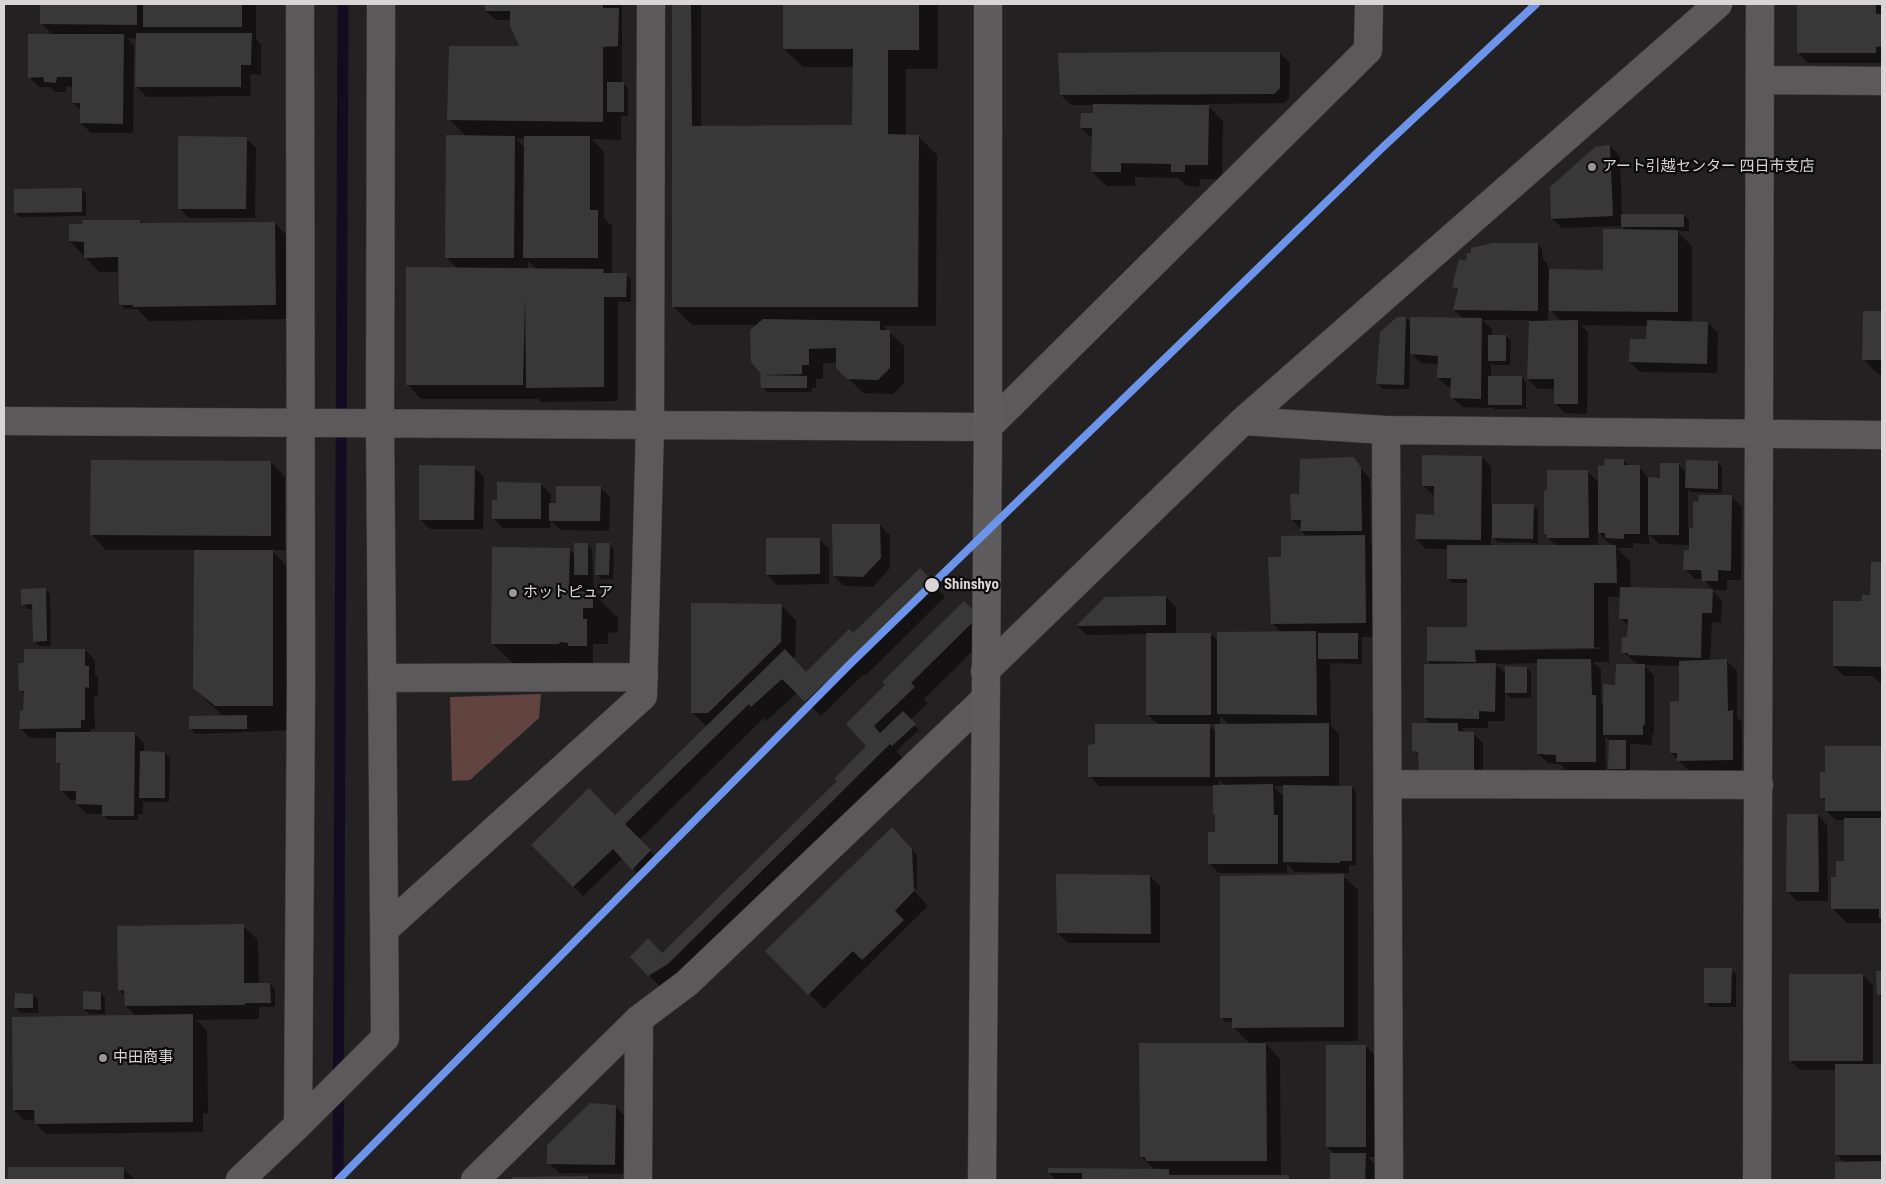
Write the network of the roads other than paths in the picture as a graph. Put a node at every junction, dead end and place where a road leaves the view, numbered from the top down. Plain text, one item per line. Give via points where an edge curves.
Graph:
1 (300, 4) edge
2 (381, 4) edge
3 (651, 4) edge
4 (988, 4) edge
5 (1369, 4) edge
6 (1718, 4) edge
7 (1760, 4) edge
8 (1760, 80) junction
9 (1882, 81) edge
10 (4, 421) edge
11 (1243, 421) junction
12 (308, 422) junction
13 (374, 422) junction
14 (650, 424) junction
15 (988, 427) junction
16 (1386, 430) junction
17 (1759, 433) junction
18 (1882, 435) edge
19 (985, 671) junction
20 (644, 677) junction
21 (382, 678) junction
22 (985, 699) junction
23 (1388, 784) junction
24 (1759, 785) junction
25 (385, 929) junction
26 (639, 1019) junction
27 (302, 1121) junction
28 (240, 1180) edge
29 (475, 1180) edge
30 (638, 1180) edge
31 (982, 1180) edge
32 (1389, 1180) edge
33 (1757, 1180) edge

1 - 12 street
2 - 13 street
3 - 14 street
4 - 15 street
5 - 15 street via 1368,50
6 - 11 street
7 - 8 street
8 - 9 street
8 - 17 street
10 - 12 street
11 - 16 street
11 - 19 street
12 - 13 street
12 - 27 street
13 - 14 street
13 - 21 street
14 - 15 street
14 - 20 street
15 - 19 street
16 - 17 street
16 - 23 street
17 - 18 street
17 - 24 street
19 - 22 street
20 - 21 street
20 - 25 street via 643,696
21 - 25 street
22 - 26 street via 687,983
22 - 31 street
23 - 24 street
23 - 32 street
24 - 33 street
25 - 27 street via 385,1038
26 - 29 street
26 - 30 street
27 - 28 street

